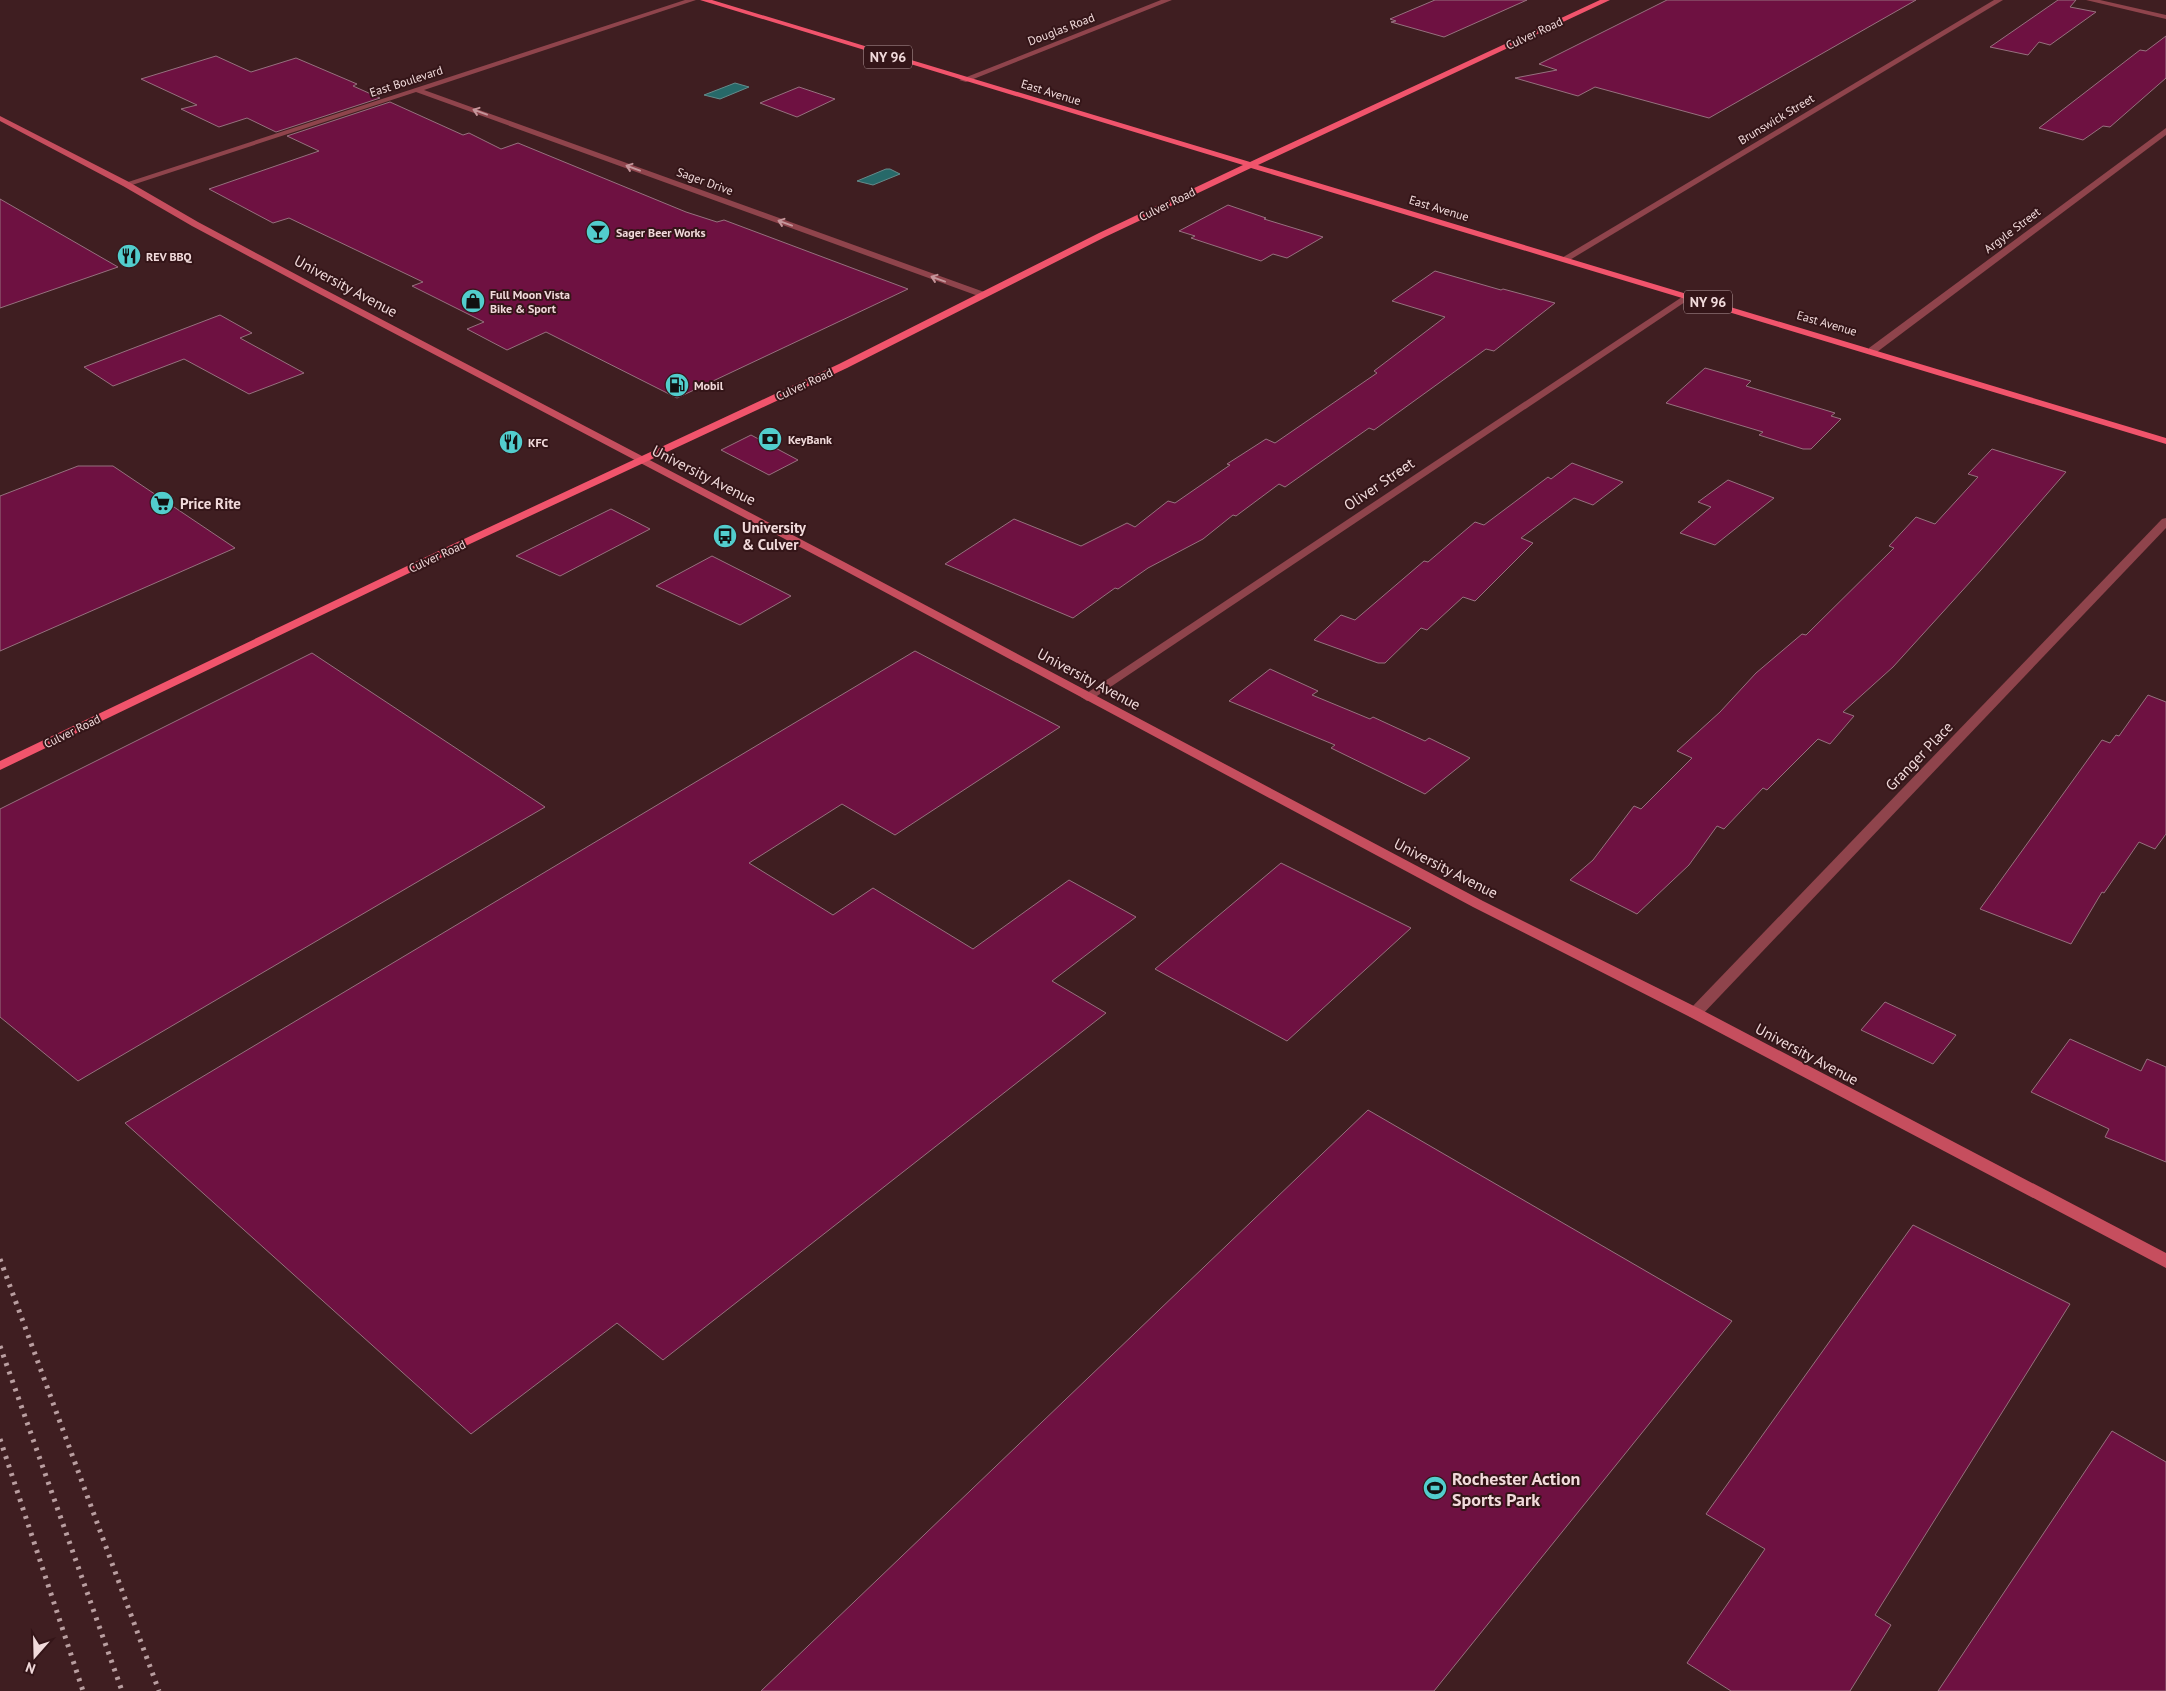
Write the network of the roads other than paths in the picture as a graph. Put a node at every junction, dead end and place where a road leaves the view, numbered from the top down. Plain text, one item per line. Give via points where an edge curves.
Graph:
1 (692, 0) edge
2 (704, 0) edge
3 (1168, 0) edge
4 (1606, 0) edge
5 (1999, 0) edge
6 (2090, 0) edge
7 (2166, 17) edge
8 (963, 80) junction
9 (417, 90) junction
10 (0, 118) edge
11 (2166, 131) edge
12 (1249, 165) junction
13 (126, 184) junction
14 (1566, 259) junction
15 (984, 295) junction
16 (1688, 296) junction
17 (1872, 350) junction
18 (2166, 441) edge
19 (638, 460) junction
20 (2166, 521) edge
21 (1087, 697) junction
22 (0, 766) edge
23 (1695, 1013) junction
24 (2166, 1261) edge

1 - 9 street, East Boulevard
2 - 8 main road, East Avenue / NY 96
3 - 8 street, Douglas Road
4 - 12 main road, Culver Road
5 - 14 street, Brunswick Street
6 - 7 street
8 - 12 main road, East Avenue / NY 96
9 - 13 street, East Boulevard
15 -> 9 street, Sager Drive
10 - 13 main road, University Avenue
11 - 17 street, Argyle Street
12 - 14 main road, East Avenue / NY 96
12 - 15 main road, Culver Road
13 - 19 main road, University Avenue
14 - 16 main road, East Avenue / NY 96
15 - 19 main road, Culver Road via 844,366
16 - 17 main road, East Avenue / NY 96
16 - 21 street, Oliver Street
17 - 18 main road, East Avenue / NY 96
19 - 21 main road, University Avenue via 765,524
19 - 22 main road, Culver Road
20 - 23 street, Granger Place
21 - 23 main road, University Avenue via 1469,899
23 - 24 main road, University Avenue

